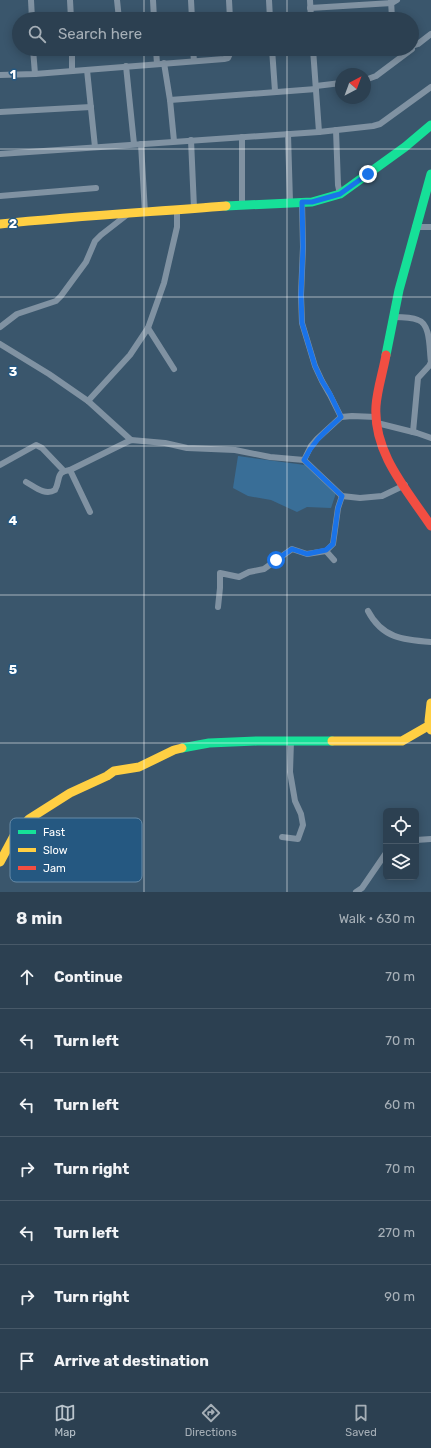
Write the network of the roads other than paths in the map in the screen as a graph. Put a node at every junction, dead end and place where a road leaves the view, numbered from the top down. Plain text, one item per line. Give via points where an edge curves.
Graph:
1 (31, 0) edge
2 (70, 0) edge
3 (117, 0) edge
4 (153, 0) edge
5 (191, 0) edge
6 (229, 0) edge
7 (269, 0) edge
8 (310, 0) edge
9 (393, 1) edge
10 (354, 3) edge
11 (310, 8) junction
12 (32, 12) edge
13 (71, 12) edge
14 (118, 12) edge
15 (154, 12) edge
16 (192, 12) edge
17 (230, 12) edge
18 (270, 12) edge
19 (310, 12) edge
20 (392, 12) edge
21 (431, 34) edge
22 (419, 42) edge
23 (33, 56) edge
24 (72, 56) edge
25 (156, 56) edge
26 (194, 56) edge
27 (229, 56) edge
28 (272, 56) edge
29 (314, 56) edge
30 (403, 56) edge
31 (194, 61) junction
32 (164, 63) junction
33 (156, 64) junction
34 (126, 66) junction
35 (87, 70) junction
36 (72, 71) junction
37 (34, 74) junction
38 (0, 75) edge
39 (371, 78) edge
40 (335, 84) edge
41 (316, 87) junction
42 (431, 87) edge
43 (275, 91) junction
44 (170, 100) junction
45 (91, 106) junction
46 (0, 112) edge
47 (431, 125) edge
48 (336, 130) junction
49 (319, 132) junction
50 (288, 134) junction
51 (242, 137) junction
52 (191, 140) junction
53 (174, 142) junction
54 (137, 144) junction
55 (95, 147) junction
56 (0, 154) edge
57 (431, 174) edge
58 (96, 188) dead end
59 (340, 194) junction
60 (0, 196) edge
61 (290, 202) junction
62 (302, 202) junction
63 (242, 204) junction
64 (194, 208) junction
65 (177, 210) junction
66 (145, 213) junction
67 (128, 214) junction
68 (0, 224) edge
69 (415, 227) junction
70 (431, 227) edge
71 (394, 316) junction
72 (0, 327) edge
73 (148, 328) junction
74 (0, 344) edge
75 (174, 369) dead end
76 (88, 401) junction
77 (341, 417) junction
78 (376, 420) junction
79 (413, 432) junction
80 (431, 438) edge
81 (131, 440) junction
82 (304, 460) junction
83 (0, 465) edge
84 (67, 470) junction
85 (26, 482) dead end
86 (405, 486) junction
87 (342, 496) junction
88 (90, 512) dead end
89 (431, 526) edge
90 (326, 550) junction
91 (334, 560) dead end
92 (218, 607) dead end
93 (368, 611) dead end
94 (431, 642) edge
95 (431, 703) edge
96 (430, 724) edge
97 (291, 742) junction
98 (31, 818) edge
99 (282, 837) dead end
100 (431, 838) edge
101 (419, 840) edge
102 (10, 843) edge
103 (383, 857) edge
104 (0, 862) edge
105 (356, 892) edge

1 - 12 street
2 - 13 street
3 - 14 street
4 - 15 street
5 - 16 street
6 - 17 street
7 - 18 street
8 - 11 street
9 - 10 street
9 - 20 street
10 - 11 street
11 - 19 street
21 - 22 street
23 - 37 street
24 - 36 street
25 - 33 street
26 - 31 street
27 - 31 street
28 - 43 street
29 - 41 street
30 - 39 street
31 - 32 street
32 - 33 street
32 - 44 street
33 - 34 street
34 - 35 street
34 - 54 street
35 - 36 street
35 - 45 street
36 - 37 street
37 - 38 street
40 - 41 street
41 - 43 street
41 - 49 street
42 - 48 street via 380,124
43 - 44 street
44 - 53 street
45 - 46 street
45 - 55 street
47 - 59 street
48 - 49 street
48 - 59 street
49 - 50 street
50 - 51 street
50 - 61 street
51 - 52 street
51 - 63 street
52 - 53 street
52 - 64 street
53 - 54 street
54 - 55 street
54 - 66 street
55 - 56 street
57 - 69 street
58 - 60 street
59 - 62 street via 312,202
61 - 62 street
61 - 63 street
62 - 77 street via 302,323 315,366
63 - 64 street
64 - 65 street
65 - 66 street
65 - 73 street via 176,234 164,283
66 - 67 street
67 - 68 street
67 - 72 street via 95,241 86,262 56,301 17,314
69 - 70 street
69 - 71 street via 398,290
71 - 78 street via 376,406
71 - 79 street via 418,320 425,323 428,330 431,362 418,378
73 - 75 street
73 - 76 street via 130,355
74 - 76 street
76 - 81 street
77 - 78 street
77 - 82 street via 317,439
78 - 79 street
78 - 86 street via 381,446
79 - 80 street
81 - 82 street via 187,448 235,450
81 - 84 street
82 - 87 street
83 - 84 street via 36,445
84 - 85 street via 60,473 55,490 51,492 47,493
84 - 88 street
86 - 87 street via 382,496
86 - 89 street
87 - 90 street via 333,544
90 - 91 street
90 - 92 street via 307,554 292,549 264,569 239,577 220,573
93 - 94 street via 385,632 399,638
95 - 96 street
96 - 97 street via 402,741
97 - 98 street via 209,743 174,750 139,767 114,771 70,793
97 - 99 street via 290,772 295,801 302,814 303,825 298,839
100 - 101 street
102 - 104 street
103 - 105 street via 362,888

